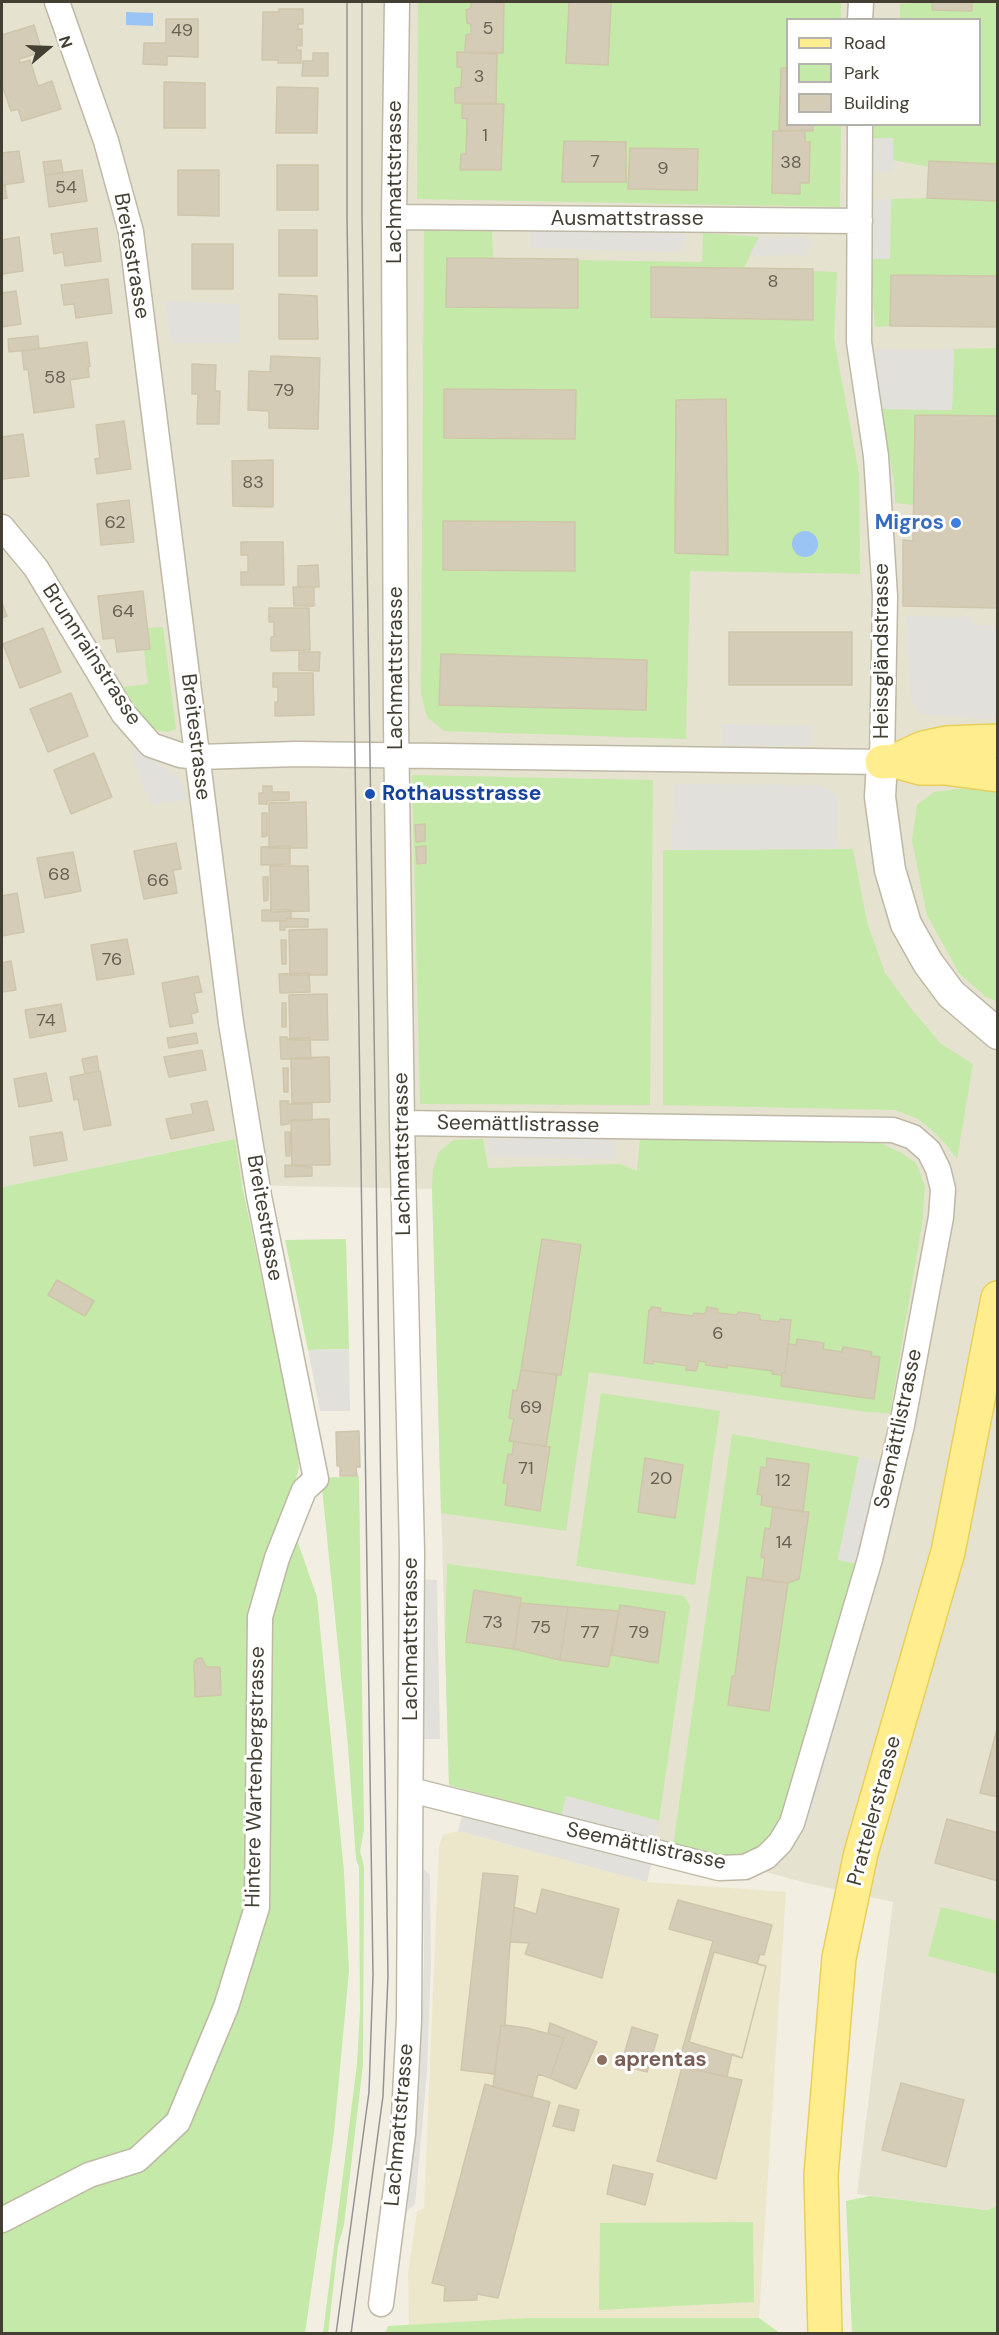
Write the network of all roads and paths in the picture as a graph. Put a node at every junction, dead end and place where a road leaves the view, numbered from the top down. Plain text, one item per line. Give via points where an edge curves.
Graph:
1 (57, 2) edge
2 (397, 2) edge
3 (861, 2) edge
4 (861, 18) edge
5 (860, 126) edge
6 (394, 217) junction
7 (860, 221) junction
8 (2, 527) edge
9 (998, 741) edge
10 (396, 755) junction
11 (198, 758) junction
12 (889, 761) junction
13 (998, 775) edge
14 (998, 1034) edge
15 (402, 1123) junction
16 (998, 1298) edge
17 (315, 1479) joint
18 (411, 1790) junction
19 (2, 2220) edge
20 (381, 2304) dead end
21 (825, 2334) edge

1 - 11 street, Breitestrasse via 106,141 131,232
2 - 6 street, Lachmattstrasse
3 - 4 street
5 - 7 street, Heissgländstrasse
6 - 7 street, Ausmattstrasse
6 - 10 street, Lachmattstrasse
7 - 12 street, Heissgländstrasse via 859,342 876,456 885,596
8 - 11 street, Brunnrainstrasse via 36,568 123,713 151,745
9 - 12 main road via 923,747
10 - 11 street
10 - 12 street
10 - 15 street, Lachmattstrasse
11 - 17 street, Breitestrasse via 231,1023 257,1185
12 - 13 main road
12 - 14 street, Heissgländstrasse via 880,797 890,870 906,924 951,994
15 - 18 street, Lachmattstrasse via 412,1552
15 - 18 street, Seemättlistrasse via 894,1130 913,1137 929,1151 943,1190 902,1425 870,1559 792,1823 780,1843 766,1857 745,1866 719,1868
16 - 21 main road, Prattelerstrasse via 948,1552 861,1852 839,1958 821,2175
17 - 19 street, Hintere Wartenbergstrasse via 304,1490 284,1539 260,1617 257,1906 226,2007 178,2122 137,2160 89,2175
18 - 20 street, Lachmattstrasse via 409,2020 403,2134

